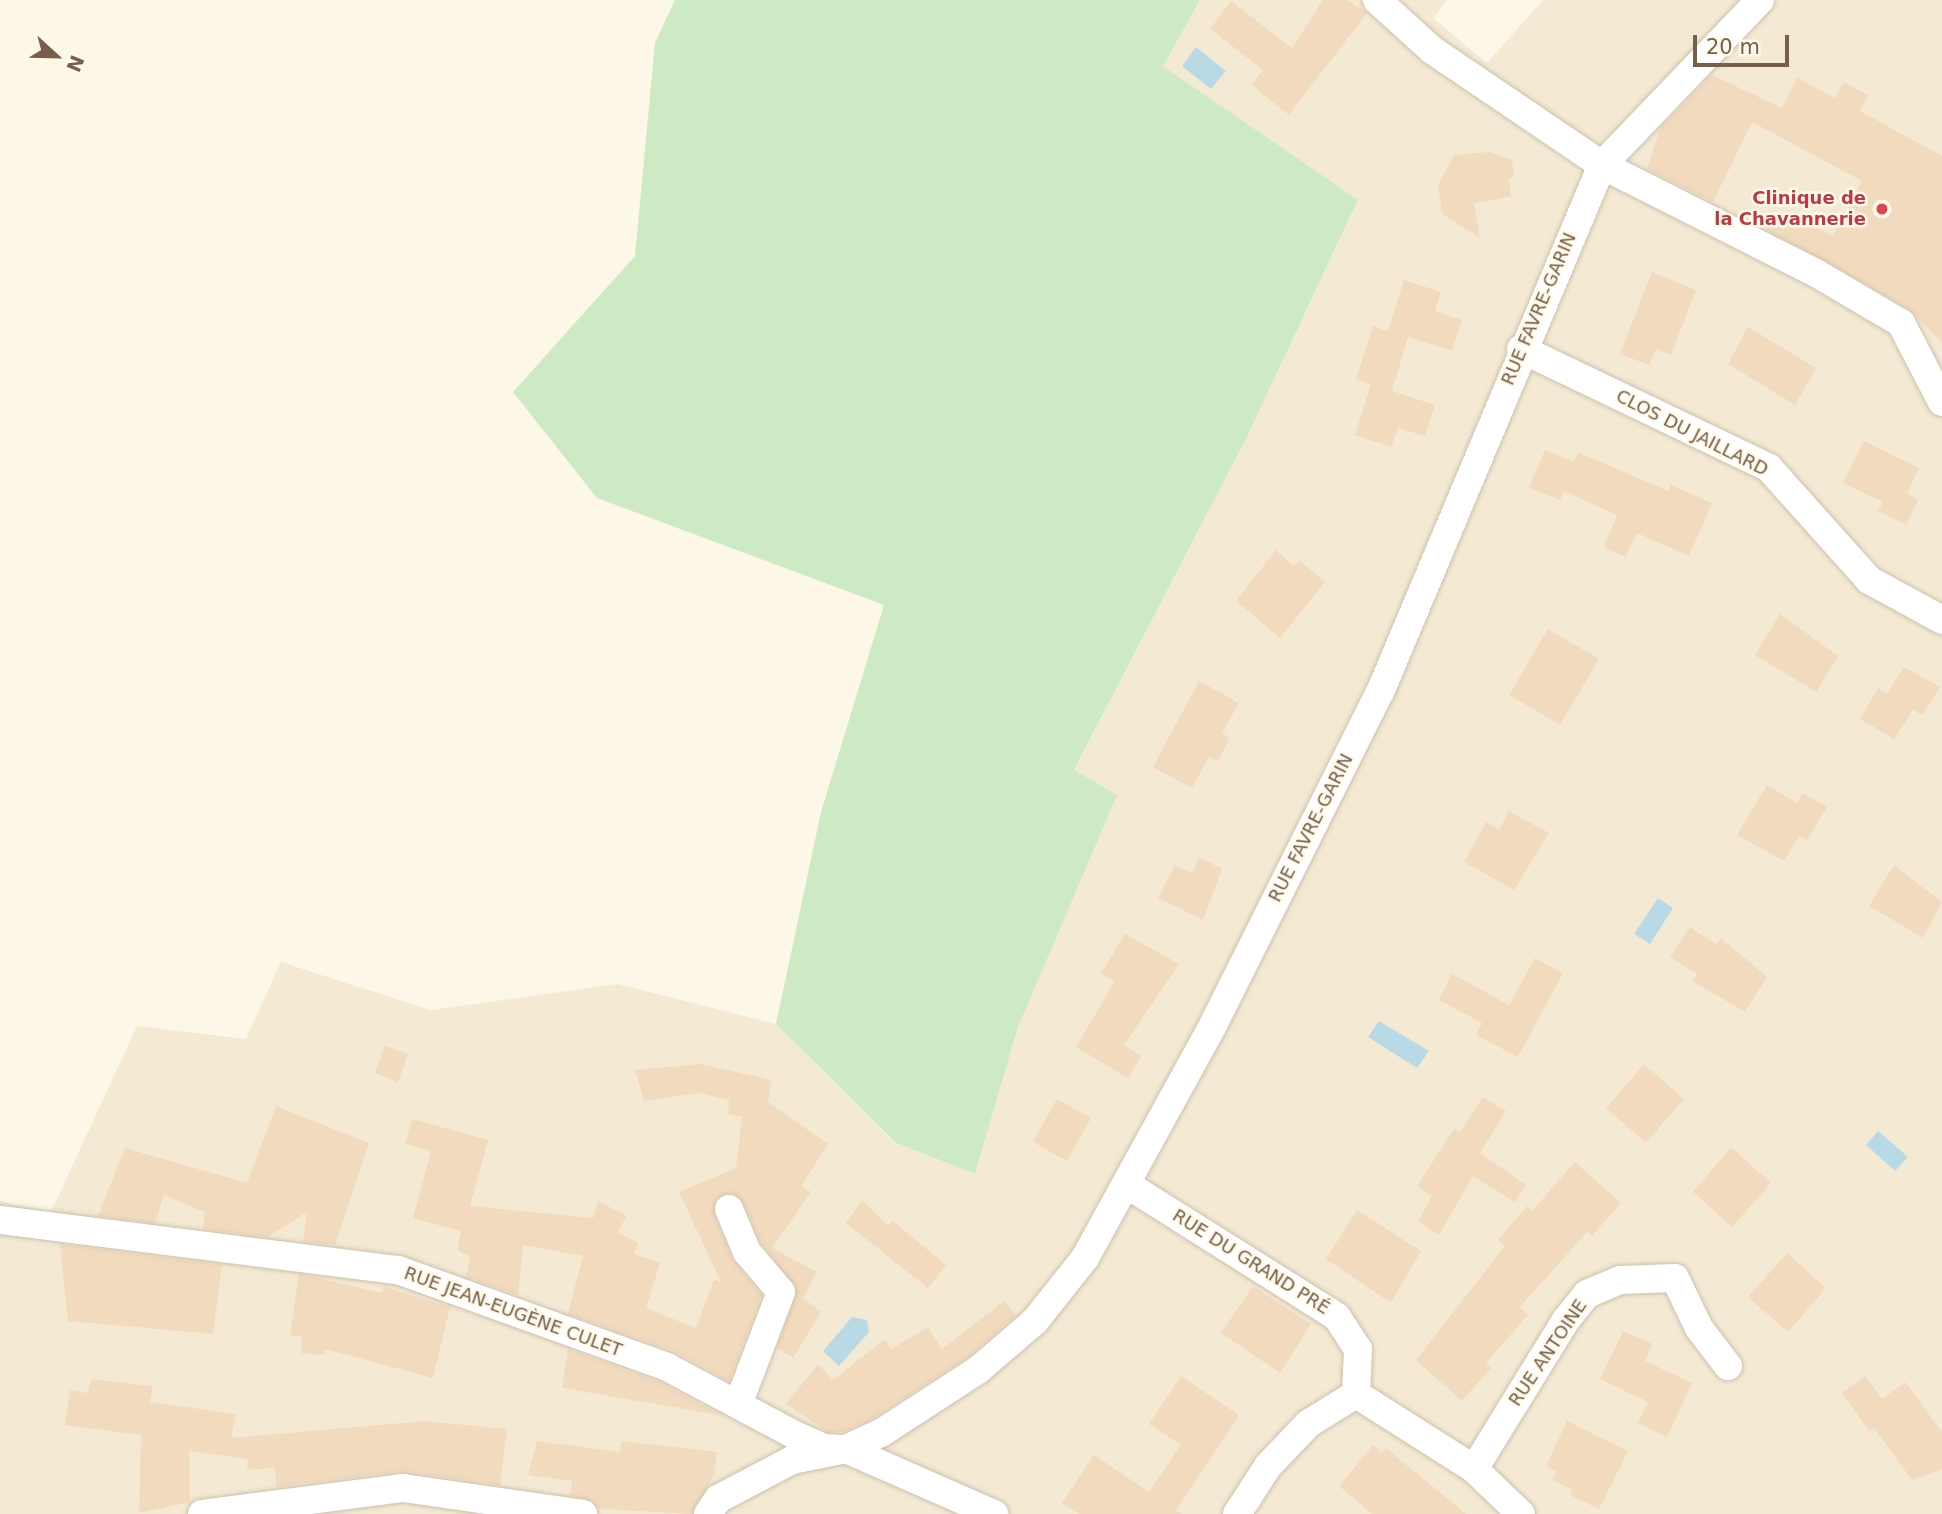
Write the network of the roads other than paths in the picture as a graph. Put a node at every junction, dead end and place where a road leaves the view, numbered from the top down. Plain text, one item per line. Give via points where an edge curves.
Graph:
1 (1377, 0) edge
2 (1760, 0) edge
3 (1602, 165) junction
4 (1521, 349) junction
5 (1942, 402) edge
6 (1942, 620) edge
7 (1126, 1184) junction
8 (729, 1209) dead end
9 (0, 1220) edge
10 (1728, 1366) dead end
11 (1356, 1394) junction
12 (739, 1402) junction
13 (846, 1450) junction
14 (1474, 1469) junction
15 (202, 1514) edge
16 (583, 1514) edge
17 (708, 1514) edge
18 (994, 1514) edge
19 (1237, 1514) edge
20 (1521, 1514) edge

1 - 3 street via 1432,50
2 - 3 street, RUE FAVRE-GARIN
3 - 4 street, RUE FAVRE-GARIN
3 - 5 street via 1816,273 1901,323
4 - 6 street, CLOS DU JAILLARD via 1769,468 1869,580
4 - 7 street, RUE FAVRE-GARIN via 1381,690
7 - 11 street, RUE DU GRAND PRÉ via 1337,1317 1357,1349
7 - 13 street, RUE FAVRE-GARIN via 1085,1258 1035,1321 978,1370
8 - 12 street via 747,1252 781,1293
9 - 12 street, RUE JEAN-EUGÈNE CULET via 398,1270 667,1367
10 - 14 street, RUE ANTOINE via 1699,1328 1675,1278 1609,1285 1587,1294 1566,1320
11 - 14 street
11 - 19 street via 1308,1424 1268,1466
12 - 13 street, RUE JEAN-EUGÈNE CULET via 795,1435 824,1448
13 - 17 street, RUE FAVRE-GARIN via 792,1460 718,1499
13 - 18 street, RUE JEAN-EUGÈNE CULET
14 - 20 street
15 - 16 street via 403,1488

